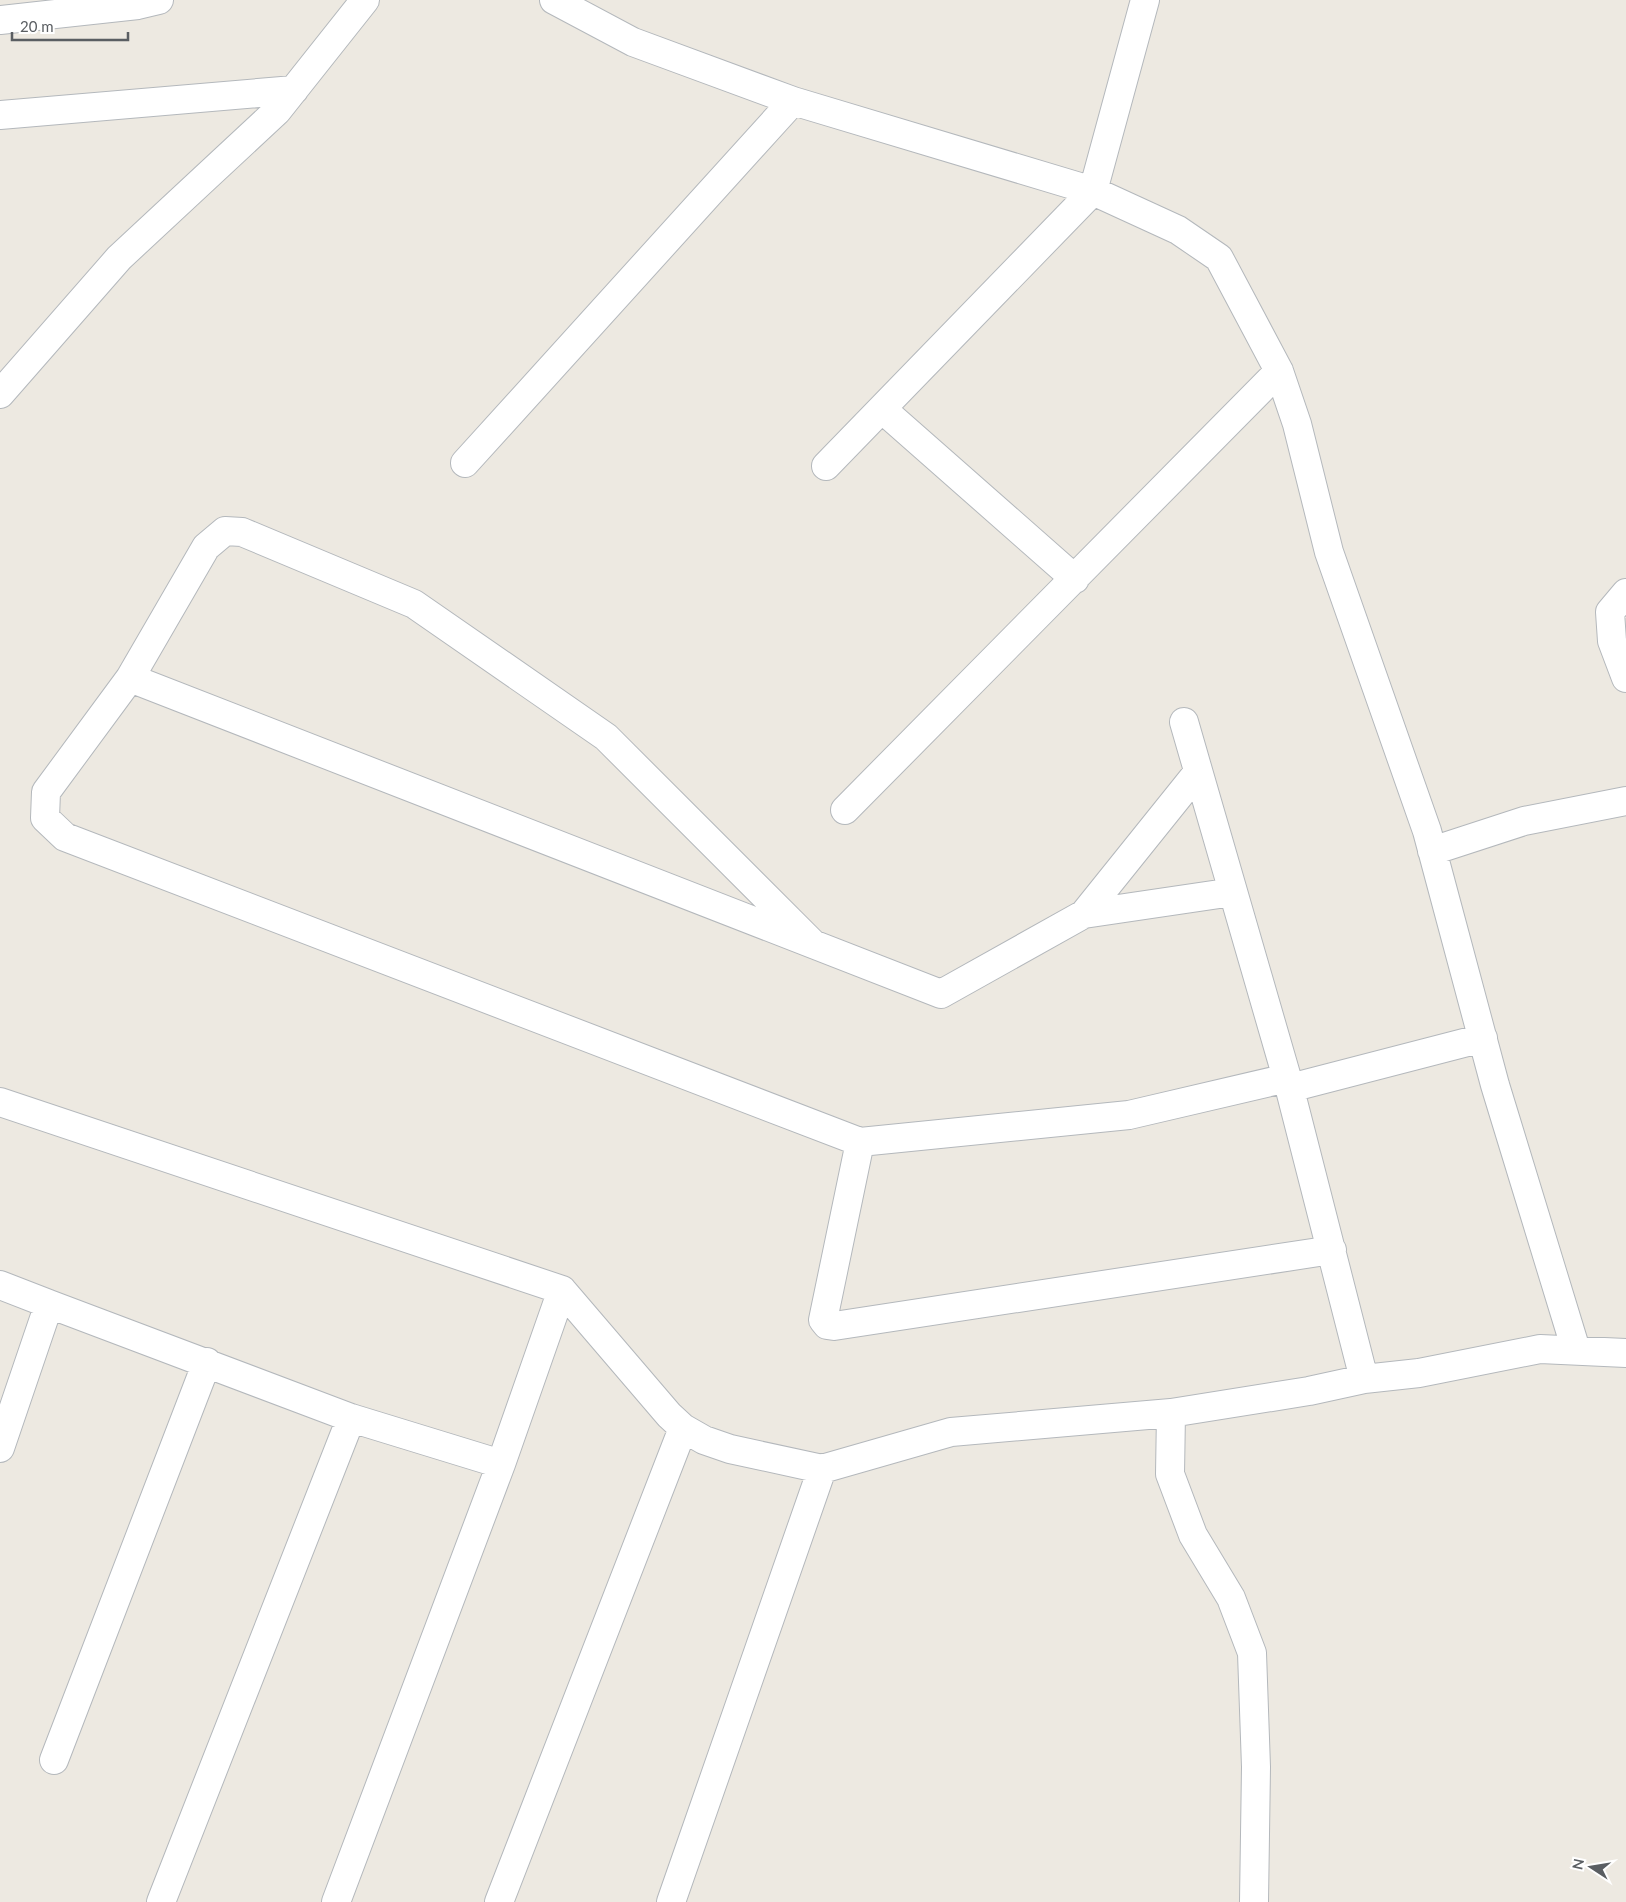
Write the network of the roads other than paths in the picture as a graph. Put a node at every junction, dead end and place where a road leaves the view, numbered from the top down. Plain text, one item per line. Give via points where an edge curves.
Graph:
1 (159, 0) edge
2 (365, 0) edge
3 (554, 0) edge
4 (1146, 0) edge
5 (79, 5) edge
6 (0, 20) edge
7 (294, 90) junction
8 (794, 101) junction
9 (0, 115) edge
10 (1093, 191) junction
11 (1279, 371) junction
12 (0, 394) edge
13 (882, 409) junction
14 (465, 464) dead end
15 (826, 466) dead end
16 (1075, 579) junction
17 (1626, 593) edge
18 (130, 678) junction
19 (1626, 678) edge
20 (1184, 722) dead end
21 (1198, 772) junction
22 (1626, 801) edge
23 (845, 810) dead end
24 (1432, 851) junction
25 (1233, 892) junction
26 (1084, 914) junction
27 (813, 944) junction
28 (1483, 1038) junction
29 (1288, 1083) junction
30 (0, 1102) edge
31 (860, 1142) junction
32 (1332, 1250) junction
33 (0, 1285) edge
34 (562, 1290) junction
35 (49, 1304) junction
36 (1576, 1350) junction
37 (1626, 1353) edge
38 (207, 1362) junction
39 (1364, 1380) junction
40 (1171, 1413) junction
41 (351, 1418) junction
42 (683, 1428) junction
43 (0, 1448) edge
44 (500, 1464) junction
45 (822, 1469) junction
46 (54, 1760) dead end
47 (161, 1902) edge
48 (336, 1902) edge
49 (500, 1902) edge
50 (671, 1902) edge
51 (1254, 1902) edge

1 - 5 street via 138,5
2 - 7 street
3 - 8 street via 633,42
4 - 10 street
5 - 6 street
7 - 9 street
7 - 12 street via 278,111 119,258
8 - 10 street
8 - 14 street
10 - 11 street via 1178,230 1219,258
10 - 13 street
11 - 16 street
11 - 24 street via 1297,424 1329,552
13 - 15 street
13 - 16 street
16 - 23 street
17 - 19 street via 1610,612 1612,641
18 - 27 street
18 - 27 street via 206,547 225,532 242,532 414,604 606,737
18 - 31 street via 46,792 45,818 65,836
20 - 21 street
21 - 25 street
21 - 26 street
22 - 24 street via 1524,821
24 - 28 street
25 - 26 street
25 - 29 street
26 - 27 street via 941,994
28 - 29 street
28 - 36 street
29 - 31 street via 1129,1115
29 - 32 street
30 - 34 street
31 - 32 street via 823,1320 830,1326
32 - 39 street
33 - 35 street
34 - 42 street
34 - 44 street
35 - 38 street
35 - 43 street
36 - 37 street
36 - 39 street via 1540,1349 1419,1373
38 - 41 street
38 - 46 street
39 - 40 street via 1309,1392
40 - 45 street via 951,1432
40 - 51 street via 1170,1474 1193,1535 1231,1598 1252,1654 1256,1767
41 - 44 street
41 - 47 street
42 - 45 street via 704,1440 730,1448
42 - 49 street
44 - 48 street
45 - 50 street

